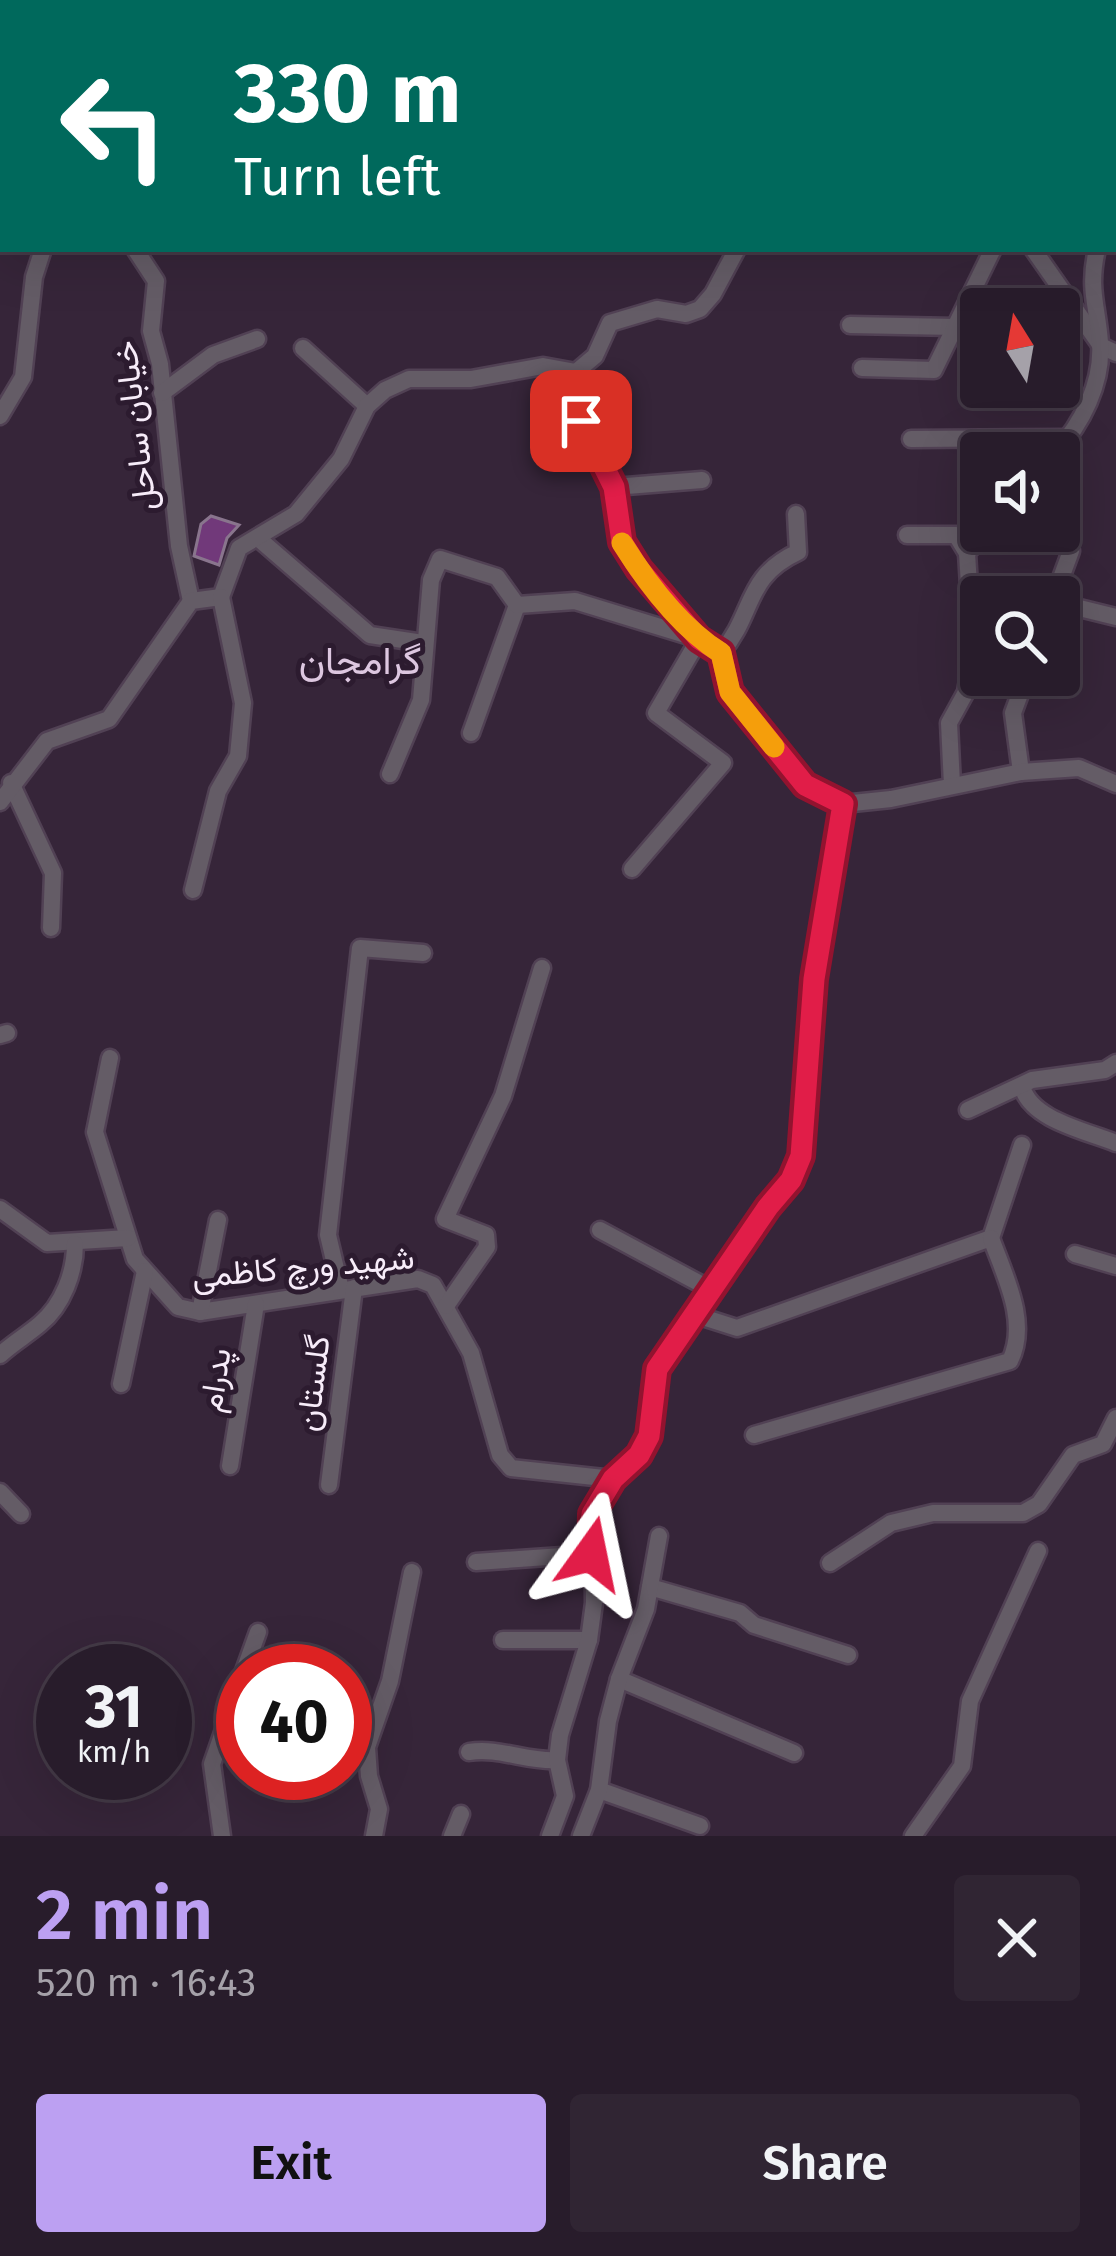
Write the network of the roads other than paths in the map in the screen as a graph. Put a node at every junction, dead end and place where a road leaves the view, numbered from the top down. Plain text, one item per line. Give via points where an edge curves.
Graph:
1 (43, 252) edge
2 (137, 252) edge
3 (735, 252) edge
4 (992, 252) edge
5 (1035, 252) edge
6 (1096, 252) edge
7 (850, 325) dead end
8 (956, 327) junction
9 (257, 339) dead end
10 (303, 348) dead end
11 (1108, 350) edge
12 (862, 368) dead end
13 (576, 372) junction
14 (162, 393) junction
15 (367, 406) junction
16 (0, 416) edge
17 (1072, 432) edge
18 (911, 439) dead end
19 (960, 439) edge
20 (702, 480) dead end
21 (614, 487) junction
22 (796, 514) dead end
23 (907, 535) dead end
24 (260, 538) junction
25 (967, 553) joint
26 (221, 597) junction
27 (191, 601) junction
28 (517, 604) junction
29 (1080, 606) edge
30 (1116, 616) edge
31 (699, 639) junction
32 (424, 643) junction
33 (721, 653) junction
34 (1019, 696) edge
35 (471, 733) dead end
36 (1021, 772) junction
37 (391, 774) dead end
38 (11, 783) junction
39 (1116, 784) edge
40 (952, 785) junction
41 (0, 802) edge
42 (843, 804) junction
43 (632, 869) dead end
44 (193, 890) dead end
45 (51, 928) dead end
46 (423, 952) dead end
47 (542, 968) dead end
48 (110, 1058) dead end
49 (1116, 1063) edge
50 (1022, 1086) junction
51 (968, 1110) dead end
52 (1116, 1142) edge
53 (1022, 1144) dead end
54 (0, 1209) edge
55 (218, 1220) dead end
56 (600, 1231) dead end
57 (128, 1238) junction
58 (991, 1238) junction
59 (75, 1244) junction
60 (1075, 1254) dead end
61 (1116, 1266) edge
62 (145, 1271) junction
63 (347, 1289) junction
64 (710, 1289) junction
65 (256, 1304) junction
66 (446, 1306) junction
67 (200, 1312) junction
68 (693, 1314) junction
69 (0, 1354) edge
70 (122, 1384) dead end
71 (1116, 1418) edge
72 (754, 1435) dead end
73 (230, 1466) dead end
74 (613, 1479) junction
75 (329, 1485) dead end
76 (0, 1492) edge
77 (21, 1514) dead end
78 (659, 1536) dead end
79 (1038, 1551) dead end
80 (591, 1554) junction
81 (476, 1562) dead end
82 (830, 1563) dead end
83 (412, 1572) dead end
84 (650, 1587) junction
85 (258, 1632) dead end
86 (503, 1640) dead end
87 (589, 1640) junction
88 (254, 1644) edge
89 (848, 1655) dead end
90 (619, 1679) junction
91 (469, 1752) dead end
92 (216, 1753) edge
93 (794, 1753) dead end
94 (557, 1760) junction
95 (599, 1790) junction
96 (216, 1793) edge
97 (217, 1800) edge
98 (461, 1814) dead end
99 (700, 1826) dead end
100 (922, 1834) edge
101 (222, 1836) edge
102 (374, 1836) edge
103 (452, 1836) edge
104 (550, 1836) edge
105 (581, 1836) edge

1 - 16 street via 23,376
2 - 14 street, خیابان ساحل via 156,281 151,331
3 - 13 street via 700,309 657,309 610,323 595,356
4 - 8 street
5 - 11 street
6 - 11 street via 1090,282
7 - 8 street
8 - 12 street via 934,370
9 - 14 street via 213,355
10 - 15 street
11 - 17 street
13 - 15 street via 543,366 409,379
13 - 21 street via 581,421
14 - 27 street, خیابان ساحل
15 - 24 street via 341,459 296,514
18 - 19 street
20 - 21 street
21 - 31 street via 622,542
22 - 33 street via 797,552 757,583 739,632
23 - 25 street via 956,535
24 - 26 street via 239,548
24 - 32 street via 370,635
25 - 40 street via 973,650 966,692 949,723
26 - 27 street
26 - 44 street via 243,704 240,739
27 - 38 street via 109,719 47,741
28 - 31 street via 575,601
28 - 32 street via 497,577 440,559
28 - 35 street
29 - 30 street
31 - 33 street
31 - 43 street via 656,713 723,763
32 - 37 street via 421,700
33 - 42 street via 730,692 805,785
34 - 36 street via 1012,713
36 - 39 street via 1079,767
36 - 40 street
38 - 41 street
38 - 45 street via 52,873
40 - 42 street
42 - 64 street via 814,979 801,1156
46 - 63 street, گلستان via 360,948 328,1235
47 - 66 street via 503,1096 445,1219 486,1235 487,1247
48 - 57 street, شهید ورچ کاظمی via 95,1132
49 - 50 street
50 - 51 street
50 - 52 street via 1035,1109
53 - 58 street
54 - 59 street via 47,1244
55 - 67 street
56 - 64 street
57 - 59 street
57 - 62 street, شهید ورچ کاظمی
58 - 68 street via 737,1328
58 - 72 street via 1020,1341 1010,1361
59 - 69 street via 75,1271 42,1323
60 - 61 street
62 - 67 street, شهید ورچ کاظمی via 178,1306
62 - 70 street
63 - 65 street, شهید ورچ کاظمی
63 - 66 street, شهید ورچ کاظمی via 418,1280 433,1285
63 - 75 street, گلستان
64 - 68 street
65 - 67 street, شهید ورچ کاظمی
65 - 73 street, پدرام
66 - 74 street, شهید ورچ کاظمی via 511,1468
68 - 74 street via 657,1369 649,1436
71 - 82 street via 1103,1444 1073,1455 1039,1504 1022,1513 934,1513 891,1522
74 - 80 street via 592,1514
76 - 77 street
78 - 84 street
79 - 100 street via 970,1701 962,1766
80 - 81 street
80 - 87 street
83 - 102 street via 367,1748 379,1809
84 - 89 street
84 - 90 street
85 - 88 street
86 - 87 street
87 - 94 street
90 - 93 street
90 - 95 street
91 - 94 street
92 - 96 street
94 - 104 street via 565,1796
95 - 99 street
95 - 105 street
97 - 101 street
98 - 103 street

